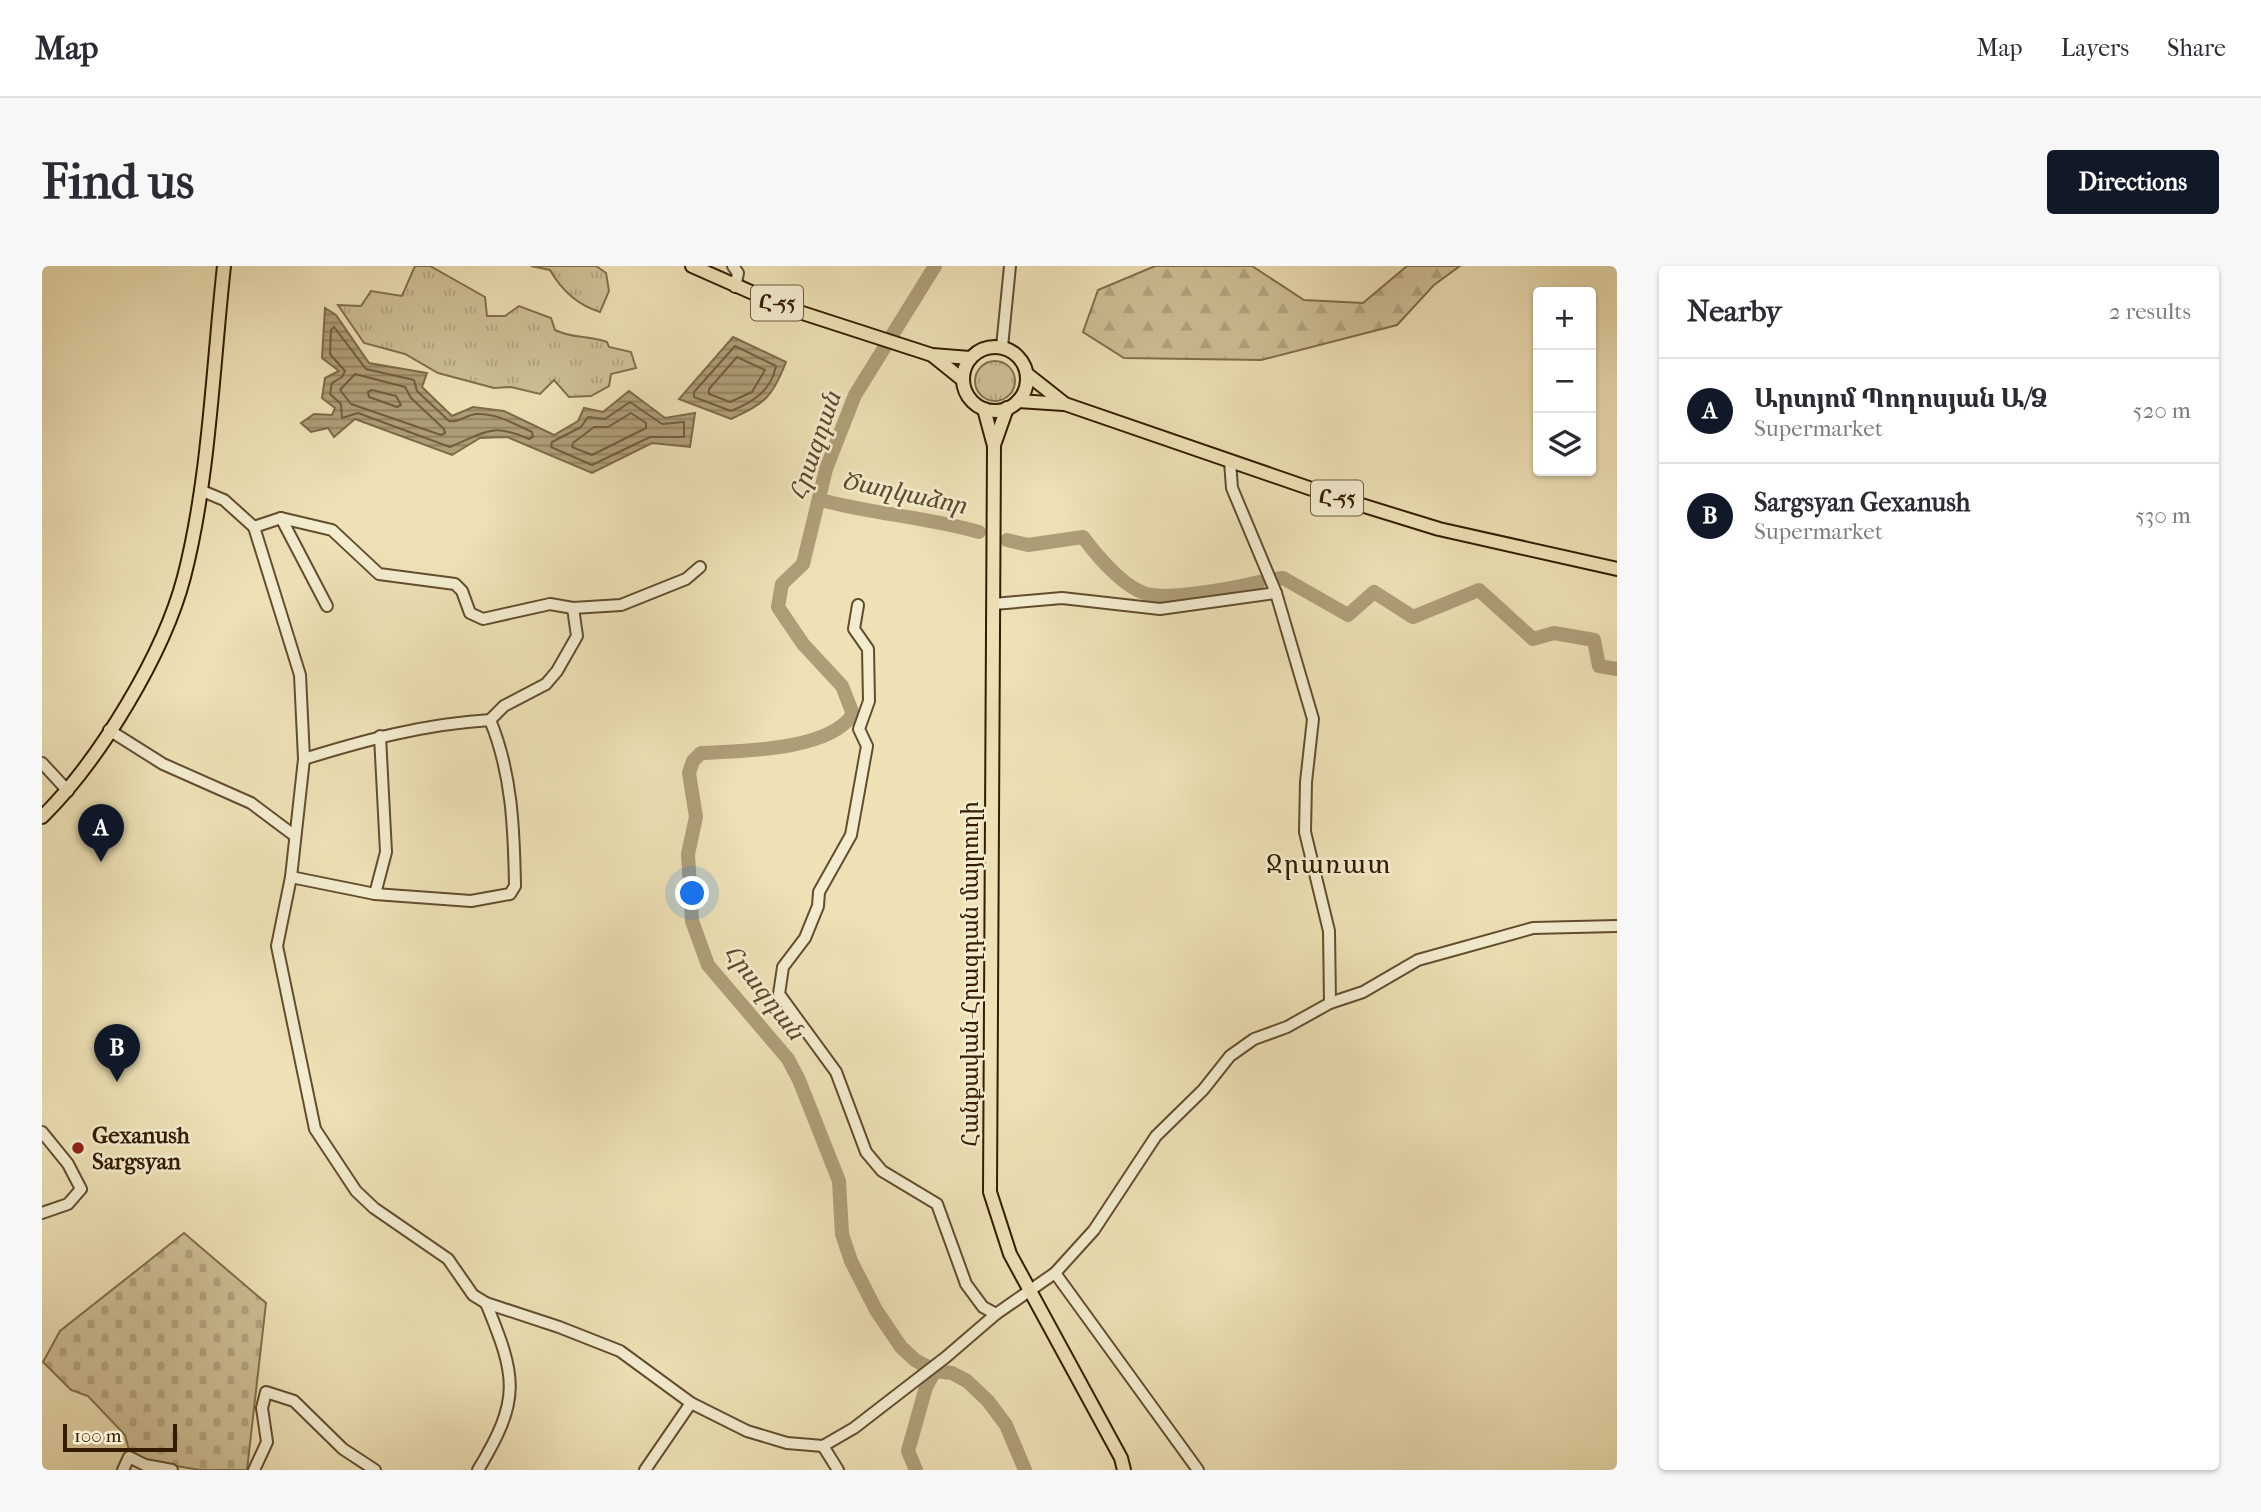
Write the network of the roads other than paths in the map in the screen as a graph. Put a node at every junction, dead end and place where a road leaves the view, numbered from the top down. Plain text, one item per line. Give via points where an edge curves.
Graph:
1 (224, 266) edge
2 (692, 266) edge
3 (733, 266) edge
4 (1010, 266) edge
5 (735, 287) junction
6 (1002, 347) junction
7 (932, 355) junction
8 (970, 358) junction
9 (1027, 374) junction
10 (963, 380) junction
11 (1018, 401) junction
12 (1065, 404) junction
13 (1007, 408) junction
14 (984, 409) junction
15 (994, 446) junction
16 (1230, 461) junction
17 (200, 491) junction
18 (281, 518) junction
19 (254, 527) junction
20 (700, 567) dead end
21 (1617, 569) edge
22 (1276, 593) junction
23 (993, 604) junction
24 (858, 605) dead end
25 (327, 606) dead end
26 (573, 608) junction
27 (490, 720) junction
28 (109, 730) junction
29 (380, 736) junction
30 (304, 759) junction
31 (42, 763) edge
32 (68, 791) junction
33 (42, 817) edge
34 (295, 836) junction
35 (291, 877) junction
36 (375, 894) junction
37 (1617, 926) edge
38 (1330, 1003) junction
39 (42, 1132) edge
40 (42, 1213) edge
41 (1055, 1273) junction
42 (1030, 1292) junction
43 (486, 1303) junction
44 (996, 1314) junction
45 (691, 1403) junction
46 (823, 1446) junction
47 (123, 1470) edge
48 (172, 1470) edge
49 (254, 1470) edge
50 (374, 1470) edge
51 (478, 1470) edge
52 (645, 1470) edge
53 (838, 1470) edge
54 (1124, 1470) edge
55 (1198, 1470) edge

1 - 17 main road
2 - 5 main road, Հ-55
3 - 5 street via 738,273
4 - 6 street
5 - 7 main road, Հ-55
6 - 8 main road, Հ-55 via 981,350
6 - 9 main road, Հ-55 via 1018,357
7 - 8 main road, Հ-55
7 - 10 main road, Հ-55
8 - 10 main road
9 - 11 main road
9 - 12 main road, Հ-55
10 - 14 main road, Հ-55 via 967,395
11 - 12 main road, Հ-55
11 - 13 main road
12 - 16 main road, Հ-55
13 - 14 main road
13 - 15 main road, Հանքավան-Հրազդան մայրուղի
14 - 15 main road, Հանքավան-Հրազդան մայրուղի
15 - 23 main road, Հանքավան-Հրազդան մայրուղի
16 - 21 main road, Հ-55 via 1439,529
16 - 22 street via 1232,488
17 - 19 street via 224,500
17 - 28 main road via 193,541 172,616
18 - 19 street
18 - 25 street
18 - 26 street via 332,530 379,574 455,584 474,617 483,620 550,604
19 - 30 street via 300,676
20 - 26 street via 686,579 621,605
22 - 23 street via 1160,609 1062,598
22 - 38 street via 1313,719 1305,832 1329,931
23 - 42 main road, Հանքավան-Հրազդան մայրուղի via 990,1192 1010,1254
24 - 44 street via 854,629 868,649 869,701 859,730 867,746 851,835 819,892 805,937 783,967 779,994 836,1072 866,1152 881,1171 937,1204 965,1284 983,1307
26 - 27 street via 578,636 557,671 546,684 504,706
27 - 29 street
27 - 36 street via 501,747 513,806 515,886 510,894 471,901
28 - 32 main road
28 - 34 street via 163,764 251,803
29 - 30 street
29 - 36 street via 386,852
30 - 34 street
31 - 32 street
32 - 33 main road
34 - 35 street
35 - 36 street
35 - 43 street via 277,946 315,1129 365,1200 448,1259 473,1294
37 - 38 street via 1533,928 1475,943 1418,960 1363,992
38 - 41 street via 1254,1039 1230,1056 1156,1136 1094,1230
39 - 40 street via 81,1189 68,1204
41 - 42 street
41 - 55 street
42 - 44 street
42 - 54 main road, Հանքավան-Հրազդան մայրուղի
43 - 45 street via 620,1351
43 - 51 street via 503,1345 512,1392 503,1424
44 - 46 street via 854,1428
45 - 46 street via 747,1431 787,1443
45 - 52 street
46 - 53 street
47 - 48 street via 129,1457
49 - 50 street via 267,1442 262,1408 266,1392 294,1401 343,1449

